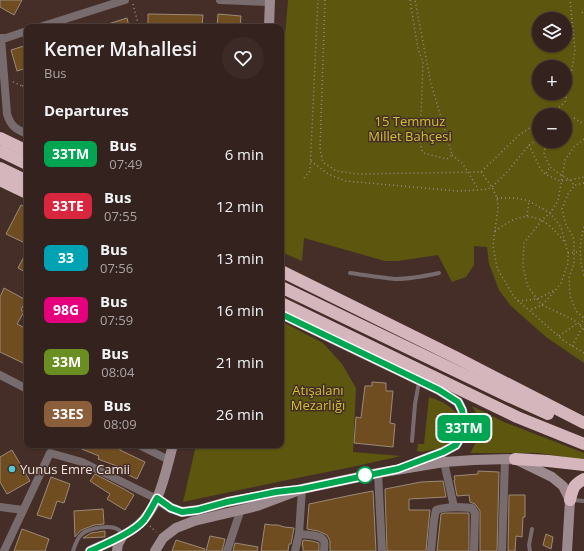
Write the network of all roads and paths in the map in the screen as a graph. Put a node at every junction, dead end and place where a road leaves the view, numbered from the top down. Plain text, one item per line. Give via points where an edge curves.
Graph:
1 (125, 0) edge
2 (131, 0) edge
3 (220, 0) edge
4 (318, 0) edge
5 (325, 0) edge
6 (410, 0) edge
7 (415, 0) edge
8 (570, 0) edge
9 (270, 1) edge
10 (582, 12) dead end
11 (584, 14) edge
12 (49, 24) edge
13 (139, 24) edge
14 (269, 24) edge
15 (24, 32) edge
16 (1, 38) edge
17 (4, 78) junction
18 (22, 86) edge
19 (558, 108) edge
20 (574, 118) dead end
21 (584, 124) edge
22 (532, 127) edge
23 (24, 132) edge
24 (0, 138) edge
25 (584, 139) edge
26 (532, 143) edge
27 (529, 145) junction
28 (545, 148) edge
29 (24, 150) edge
30 (0, 151) edge
31 (452, 155) junction
32 (311, 161) junction
33 (24, 163) edge
34 (550, 167) junction
35 (0, 168) edge
36 (468, 172) junction
37 (481, 172) junction
38 (545, 174) junction
39 (561, 175) junction
40 (584, 177) edge
41 (304, 178) dead end
42 (0, 180) edge
43 (24, 180) edge
44 (570, 180) junction
45 (560, 181) junction
46 (584, 183) edge
47 (575, 185) junction
48 (492, 188) junction
49 (478, 190) junction
50 (24, 192) edge
51 (497, 198) junction
52 (529, 201) junction
53 (550, 213) junction
54 (527, 216) junction
55 (542, 220) junction
56 (584, 227) edge
57 (495, 231) junction
58 (565, 243) junction
59 (568, 252) junction
60 (574, 252) junction
61 (580, 252) junction
62 (284, 272) edge
63 (350, 273) dead end
64 (439, 273) dead end
65 (563, 276) junction
66 (584, 276) edge
67 (569, 278) junction
68 (284, 288) edge
69 (555, 290) junction
70 (537, 299) junction
71 (518, 300) junction
72 (284, 304) edge
73 (542, 305) junction
74 (530, 310) junction
75 (284, 315) edge
76 (584, 318) edge
77 (579, 324) junction
78 (582, 327) junction
79 (584, 330) edge
80 (559, 336) junction
81 (572, 346) junction
82 (584, 353) edge
83 (0, 375) edge
84 (419, 381) junction
85 (24, 387) edge
86 (584, 423) edge
87 (584, 428) edge
88 (412, 441) dead end
89 (584, 444) edge
90 (145, 448) edge
91 (172, 448) edge
92 (169, 460) junction
93 (510, 460) junction
94 (444, 462) junction
95 (584, 465) edge
96 (398, 469) junction
97 (378, 473) junction
98 (584, 479) edge
99 (302, 489) junction
100 (157, 498) junction
101 (570, 500) junction
102 (584, 501) edge
103 (0, 507) edge
104 (454, 507) junction
105 (23, 510) junction
106 (242, 510) junction
107 (143, 520) junction
108 (532, 529) dead end
109 (299, 534) junction
110 (122, 535) junction
111 (164, 538) junction
112 (4, 551) edge
113 (73, 551) edge
114 (90, 551) edge
115 (117, 551) edge
116 (155, 551) edge
117 (227, 551) edge
118 (295, 551) edge
119 (324, 551) edge
120 (382, 551) edge
121 (431, 551) edge
122 (474, 551) edge
123 (502, 551) edge
124 (530, 551) edge
125 (567, 551) edge

1 - 12 street
2 - 13 path
3 - 9 street
4 - 32 path
5 - 36 path via 320,150 323,162 336,171 358,174
6 - 31 path via 418,49 423,62 421,148 423,153 447,160
7 - 31 path via 431,84
8 - 19 path via 575,50 569,87 564,102
9 - 14 main road
10 - 11 path
15 - 16 street
16 - 17 street
17 - 18 path
17 - 23 street via 10,121 15,128
20 - 21 path
22 - 37 path via 519,135
24 - 29 highway
25 - 39 path via 564,160
26 - 27 path
27 - 38 path
27 - 48 path
28 - 34 path via 544,154
30 - 33 highway
31 - 36 path
32 - 41 path via 310,171
32 - 49 path via 328,174 346,181 457,191
34 - 38 path
34 - 39 path
35 - 43 highway
36 - 37 path
36 - 49 path
37 - 48 path
38 - 45 path
39 - 44 path
39 - 45 path
40 - 44 path
42 - 50 highway
44 - 45 path
44 - 47 path
45 - 53 path via 558,201
46 - 47 path
47 - 60 path via 562,209 573,236
48 - 49 path
48 - 51 path
51 - 52 path
51 - 57 path
52 - 53 path
52 - 54 path
53 - 55 path
53 - 58 path via 561,227
54 - 55 path
54 - 57 path via 511,221
55 - 58 path
55 - 70 path via 524,243 523,265 527,285
56 - 61 path
57 - 71 path via 493,245 497,268
58 - 59 path
59 - 60 path
59 - 65 path via 568,263
60 - 61 path
60 - 67 path via 574,263
61 - 66 path
62 - 86 highway
63 - 64 lane via 396,279
65 - 67 path
65 - 69 path
67 - 76 path via 570,296 576,312
68 - 87 highway via 508,396
69 - 70 path
69 - 73 path
70 - 71 path
70 - 73 path
71 - 74 path
72 - 89 highway via 517,417
73 - 74 path
73 - 77 path
74 - 80 path
75 - 84 main road
76 - 77 path
77 - 78 path
77 - 80 path
78 - 79 path
78 - 81 path
80 - 81 path
81 - 82 path
83 - 85 street
84 - 88 lane
84 - 96 main road via 458,402 465,425 456,445
90 - 92 street
91 - 92 main road
92 - 100 main road
93 - 94 main road
93 - 95 highway
93 - 101 main road via 552,477 563,486
93 - 123 street
94 - 96 main road
94 - 104 street
96 - 97 main road
97 - 99 main road
97 - 120 street
98 - 101 highway via 572,490
99 - 100 main road via 182,512
99 - 106 main road
99 - 109 street
100 - 105 street via 82,462 50,453
100 - 107 main road
101 - 102 lane
101 - 125 main road
103 - 105 street
104 - 121 street via 436,510
104 - 122 street via 472,508 475,513
105 - 112 street
106 - 111 main road via 194,521 176,528
106 - 117 street
107 - 110 main road
107 - 111 path
108 - 124 lane
109 - 118 street
109 - 119 street via 322,538
110 - 113 lane via 118,529 110,527 92,528 82,534
110 - 114 main road
110 - 115 main road
111 - 116 main road

